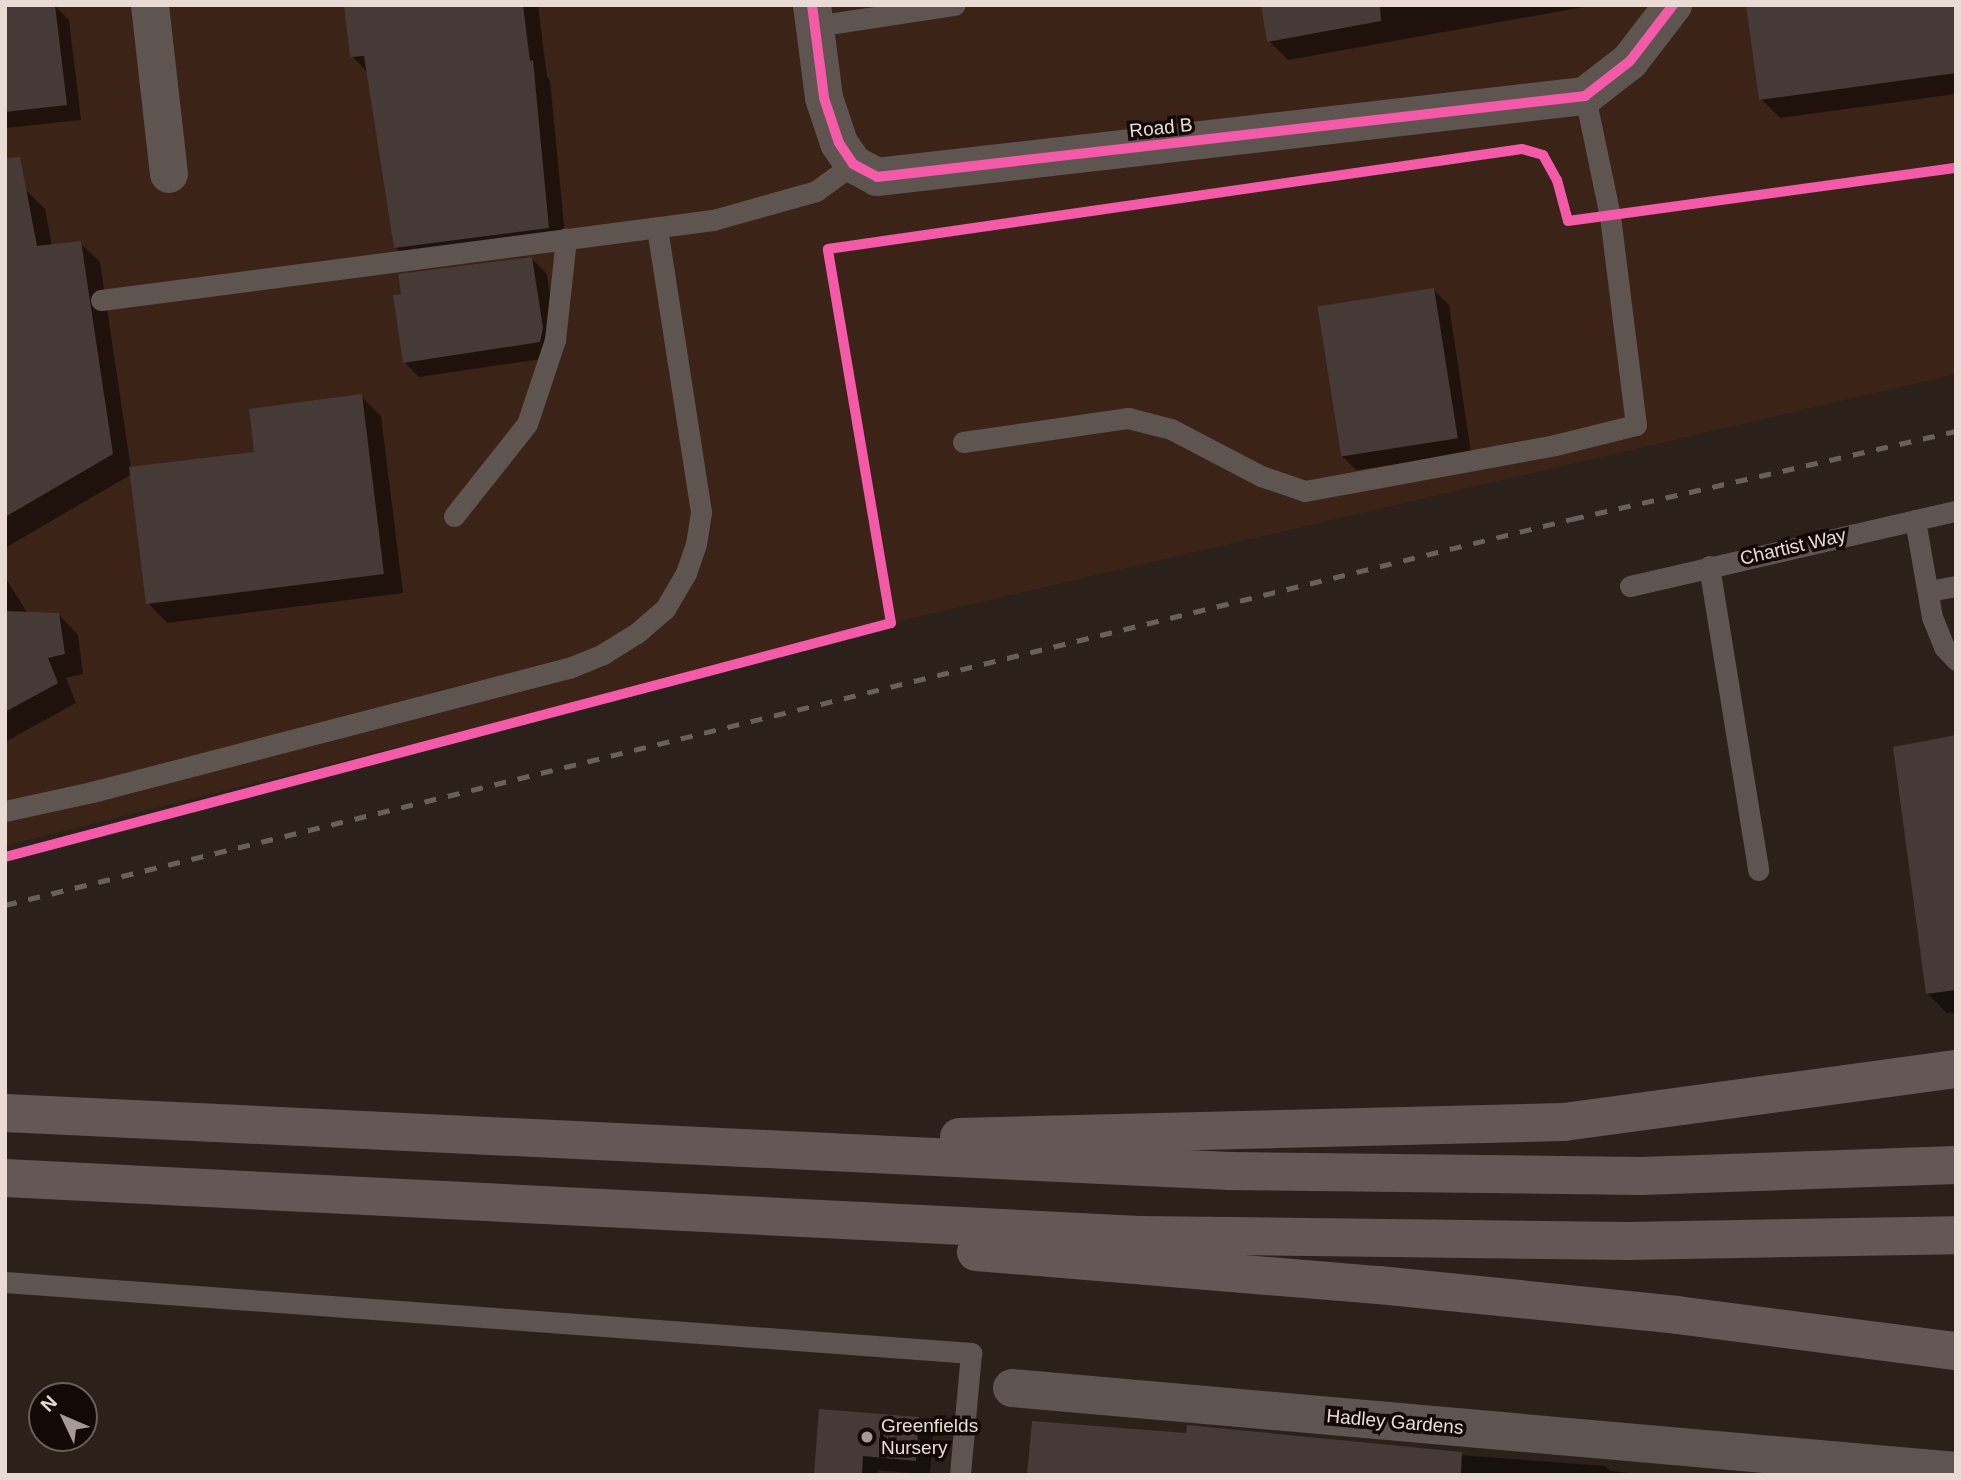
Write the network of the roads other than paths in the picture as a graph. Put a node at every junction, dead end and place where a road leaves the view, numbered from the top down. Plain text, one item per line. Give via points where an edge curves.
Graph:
1 (150, 5) edge
2 (954, 5) edge
3 (1673, 5) edge
4 (918, 8) edge
5 (813, 16) edge
6 (1585, 96) junction
7 (853, 164) junction
8 (169, 174) dead end
9 (657, 227) junction
10 (566, 239) junction
11 (101, 300) dead end
12 (963, 442) dead end
13 (1956, 511) edge
14 (454, 516) dead end
15 (1915, 520) junction
16 (1709, 566) junction
17 (1630, 586) dead end
18 (1956, 586) edge
19 (1928, 591) junction
20 (1956, 660) edge
21 (5, 811) edge
22 (1758, 870) dead end
23 (1956, 1069) edge
24 (5, 1113) edge
25 (645, 1144) junction
26 (1956, 1166) edge
27 (5, 1178) edge
28 (183, 1188) junction
29 (1956, 1235) edge
30 (5, 1282) edge
31 (1956, 1351) edge
32 (1012, 1388) dead end
33 (1777, 1465) edge
34 (1956, 1471) edge
35 (960, 1475) edge

1 - 8 street
2 - 4 lane
3 - 6 street via 1630,61
4 - 5 lane
5 - 7 street via 824,98 839,142
6 - 7 street, Road B via 877,177
6 - 12 lane via 1610,216 1636,425 1555,445 1305,491 1261,475 1171,429 1128,418
7 - 9 lane via 816,191 713,220
9 - 10 lane
9 - 21 lane via 701,512 693,554 665,609 603,654 569,668
10 - 11 lane
10 - 14 lane via 555,340 527,424
13 - 15 lane, Chartist Way
15 - 16 lane, Chartist Way
15 - 19 lane
16 - 17 lane, Chartist Way
16 - 22 lane
18 - 19 lane
19 - 20 lane via 1938,634
23 - 25 main road via 1564,1122
24 - 25 main road
25 - 26 main road via 1230,1171 1640,1176
27 - 28 main road
28 - 29 main road via 1140,1235 1627,1241
28 - 31 main road via 1392,1286 1677,1314
30 - 35 lane via 971,1353
32 - 33 street, Hadley Gardens
33 - 34 street, Hadley Gardens

